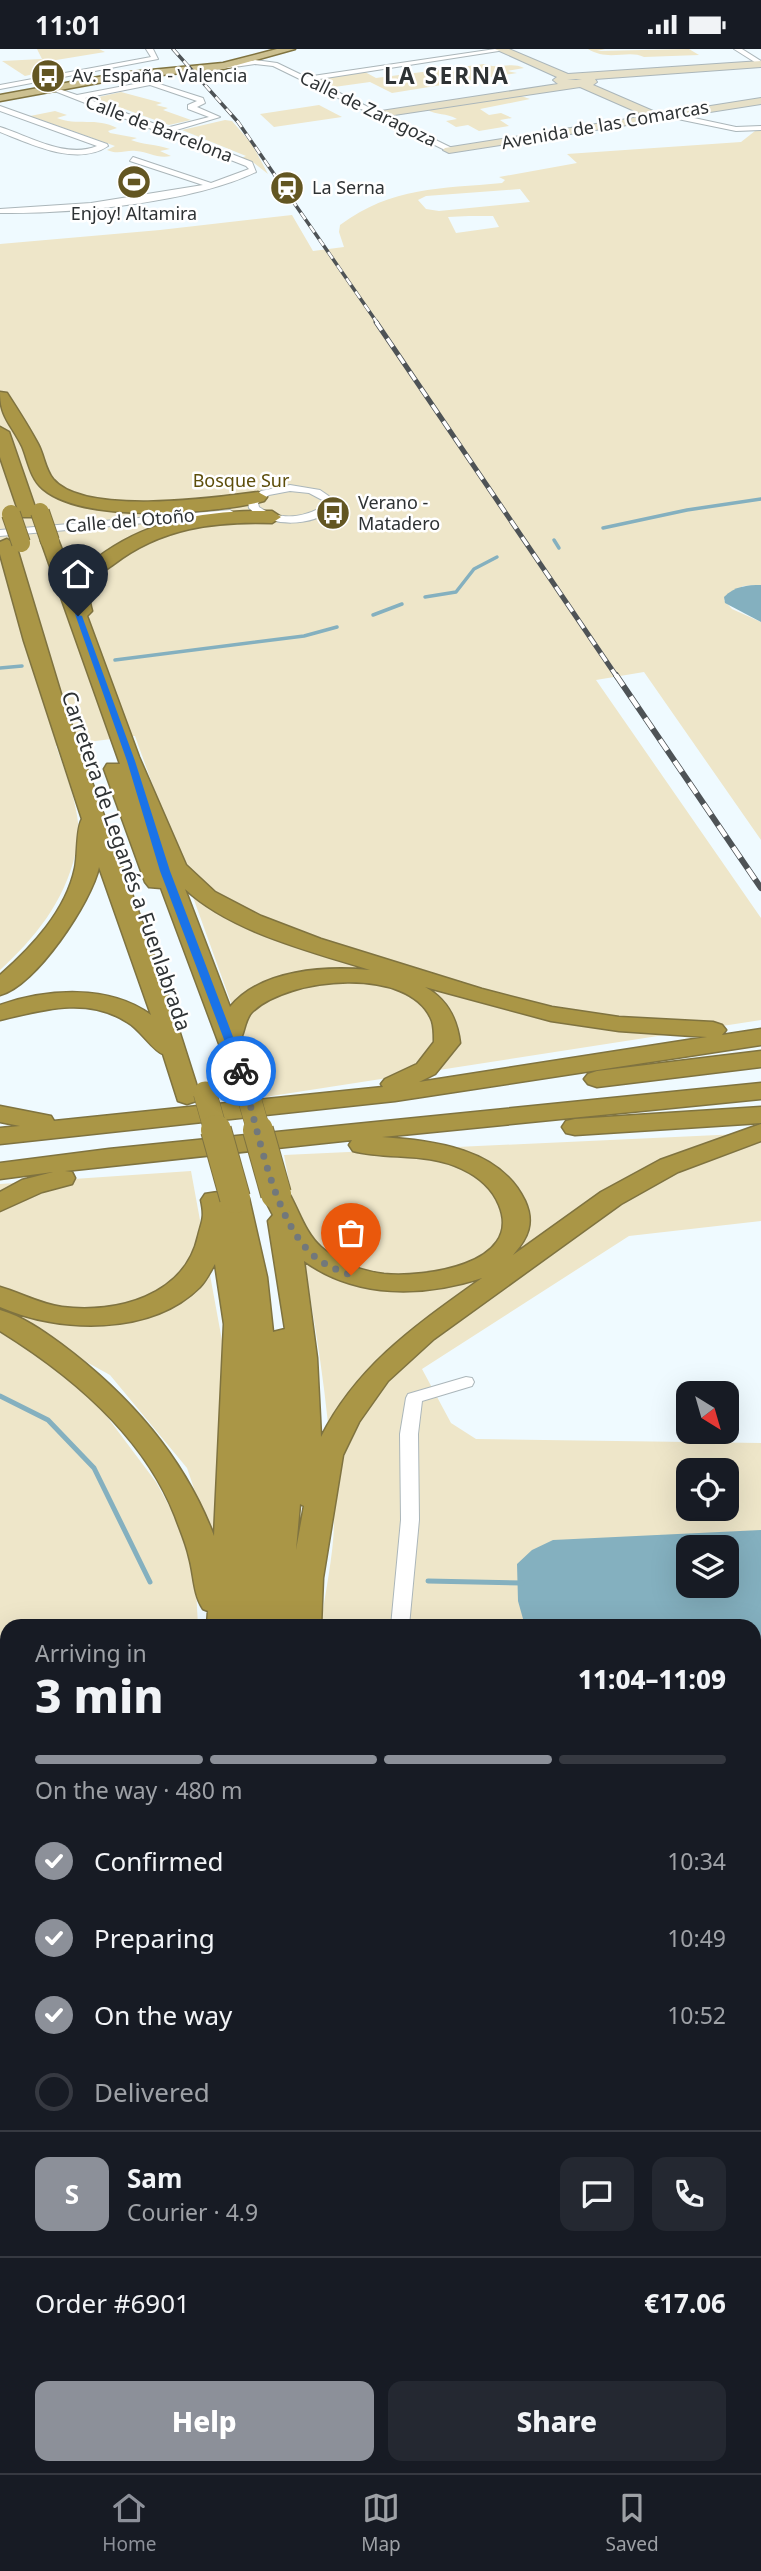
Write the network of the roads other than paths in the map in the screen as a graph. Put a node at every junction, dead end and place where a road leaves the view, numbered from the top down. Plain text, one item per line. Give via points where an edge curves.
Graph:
1 (149, 49) edge
2 (280, 49) edge
3 (290, 49) edge
4 (417, 49) edge
5 (737, 49) edge
6 (501, 50) edge
7 (405, 51) dead end
8 (761, 66) edge
9 (204, 68) junction
10 (78, 77) junction
11 (305, 79) junction
12 (97, 80) junction
13 (564, 81) junction
14 (586, 81) junction
15 (54, 84) junction
16 (0, 87) edge
17 (75, 97) junction
18 (0, 98) edge
19 (761, 101) edge
20 (365, 107) junction
21 (0, 108) edge
22 (381, 114) junction
23 (657, 116) junction
24 (692, 120) junction
25 (761, 128) edge
26 (0, 129) edge
27 (167, 130) junction
28 (449, 150) joint
29 (132, 159) dead end
30 (209, 185) junction
31 (0, 211) edge
32 (0, 395) edge
33 (0, 432) edge
34 (0, 482) edge
35 (261, 507) junction
36 (19, 529) edge
37 (0, 577) edge
38 (22, 603) junction
39 (106, 691) junction
40 (131, 761) junction
41 (86, 801) junction
42 (0, 988) edge
43 (0, 1013) edge
44 (761, 1028) edge
45 (229, 1036) junction
46 (761, 1037) edge
47 (761, 1059) edge
48 (216, 1091) junction
49 (761, 1091) edge
50 (335, 1097) junction
51 (0, 1114) edge
52 (761, 1115) edge
53 (122, 1119) junction
54 (761, 1132) edge
55 (0, 1137) edge
56 (317, 1145) junction
57 (133, 1164) junction
58 (10, 1170) edge
59 (246, 1197) junction
60 (0, 1203) edge
61 (0, 1296) edge
62 (0, 1319) edge
63 (466, 1382) dead end
64 (308, 1577) junction
65 (214, 1619) edge
66 (223, 1619) edge
67 (247, 1619) edge
68 (276, 1619) edge
69 (305, 1619) edge
70 (401, 1619) edge

1 - 10 street via 156,58
2 - 10 main road via 216,65
3 - 9 main road
4 - 7 street
5 - 8 street
6 - 11 street
6 - 13 main road
8 - 14 main road
9 - 11 street, Calle de Zaragoza via 260,61
9 - 12 main road
10 - 12 street
10 - 15 main road
11 - 20 street, Calle de Zaragoza
12 - 15 street
12 - 18 main road
13 - 14 main road
13 - 20 main road
13 - 22 main road
14 - 23 main road
15 - 16 street
15 - 17 street, Calle de Barcelona
15 - 18 main road
17 - 27 street, Calle de Barcelona
17 - 27 street via 154,83 200,100 191,107 216,117
19 - 23 main road, Avenida de las Comarcas
20 - 22 street, Calle de Zaragoza
21 - 26 street via 104,146 88,151 55,149
22 - 28 street, Calle de Zaragoza
23 - 24 street
23 - 24 street
23 - 28 main road, Avenida de las Comarcas
24 - 25 street via 732,135
27 - 30 street, Calle de Barcelona via 253,167 245,175
29 - 30 street
30 - 31 street, Calle de Barcelona via 60,209
32 - 35 highway via 31,446 42,477 64,495 111,506 228,501
32 - 36 highway
33 - 36 highway, Carretera de Leganés a Fuenlabrada
34 - 36 highway
35 - 35 street via 299,519 319,515 331,501 319,492 273,491
35 - 36 street, Calle del Otoño via 246,512
35 - 39 highway via 158,531 85,577 76,593
36 - 38 highway
36 - 39 highway
36 - 48 highway, Carretera de Leganés a Fuenlabrada via 91,764
37 - 38 highway
38 - 41 highway
39 - 40 highway
40 - 44 highway via 176,869 207,897 253,921 473,994 551,1014 706,1031
40 - 45 highway via 165,871
41 - 42 highway via 91,835 83,880 47,941
41 - 48 highway via 151,978
43 - 48 highway via 65,1001 130,1011 150,1023
45 - 48 highway
45 - 50 highway via 241,1008 257,996 313,976 351,975 396,983 426,998 443,1017 447,1043 426,1069 393,1084
46 - 50 highway via 394,1093
47 - 55 highway via 504,1090
48 - 59 highway
48 - 59 highway, Carretera de Leganés a Fuenlabrada
49 - 58 highway
50 - 53 highway
51 - 53 highway via 36,1121
52 - 56 highway via 386,1136
53 - 55 highway
54 - 64 highway via 669,1165 611,1198 424,1333 378,1374 345,1420 328,1455
56 - 57 highway
56 - 59 highway via 410,1147 474,1163 511,1196 517,1215 514,1237 495,1259 466,1275 394,1284 330,1267 311,1253 292,1227
57 - 58 highway
57 - 60 highway via 44,1182
59 - 61 highway via 214,1237 196,1276 166,1299 113,1315 78,1318 32,1311
59 - 64 highway via 296,1289 305,1370
59 - 66 highway via 232,1274 238,1324
59 - 67 highway, Carretera de Leganés a Fuenlabrada via 260,1380
59 - 68 highway, Carretera de Leganés a Fuenlabrada via 283,1321 285,1491
62 - 65 highway via 71,1364 142,1435 194,1521 209,1566
63 - 70 street via 414,1398 408,1434 410,1520
64 - 69 highway

